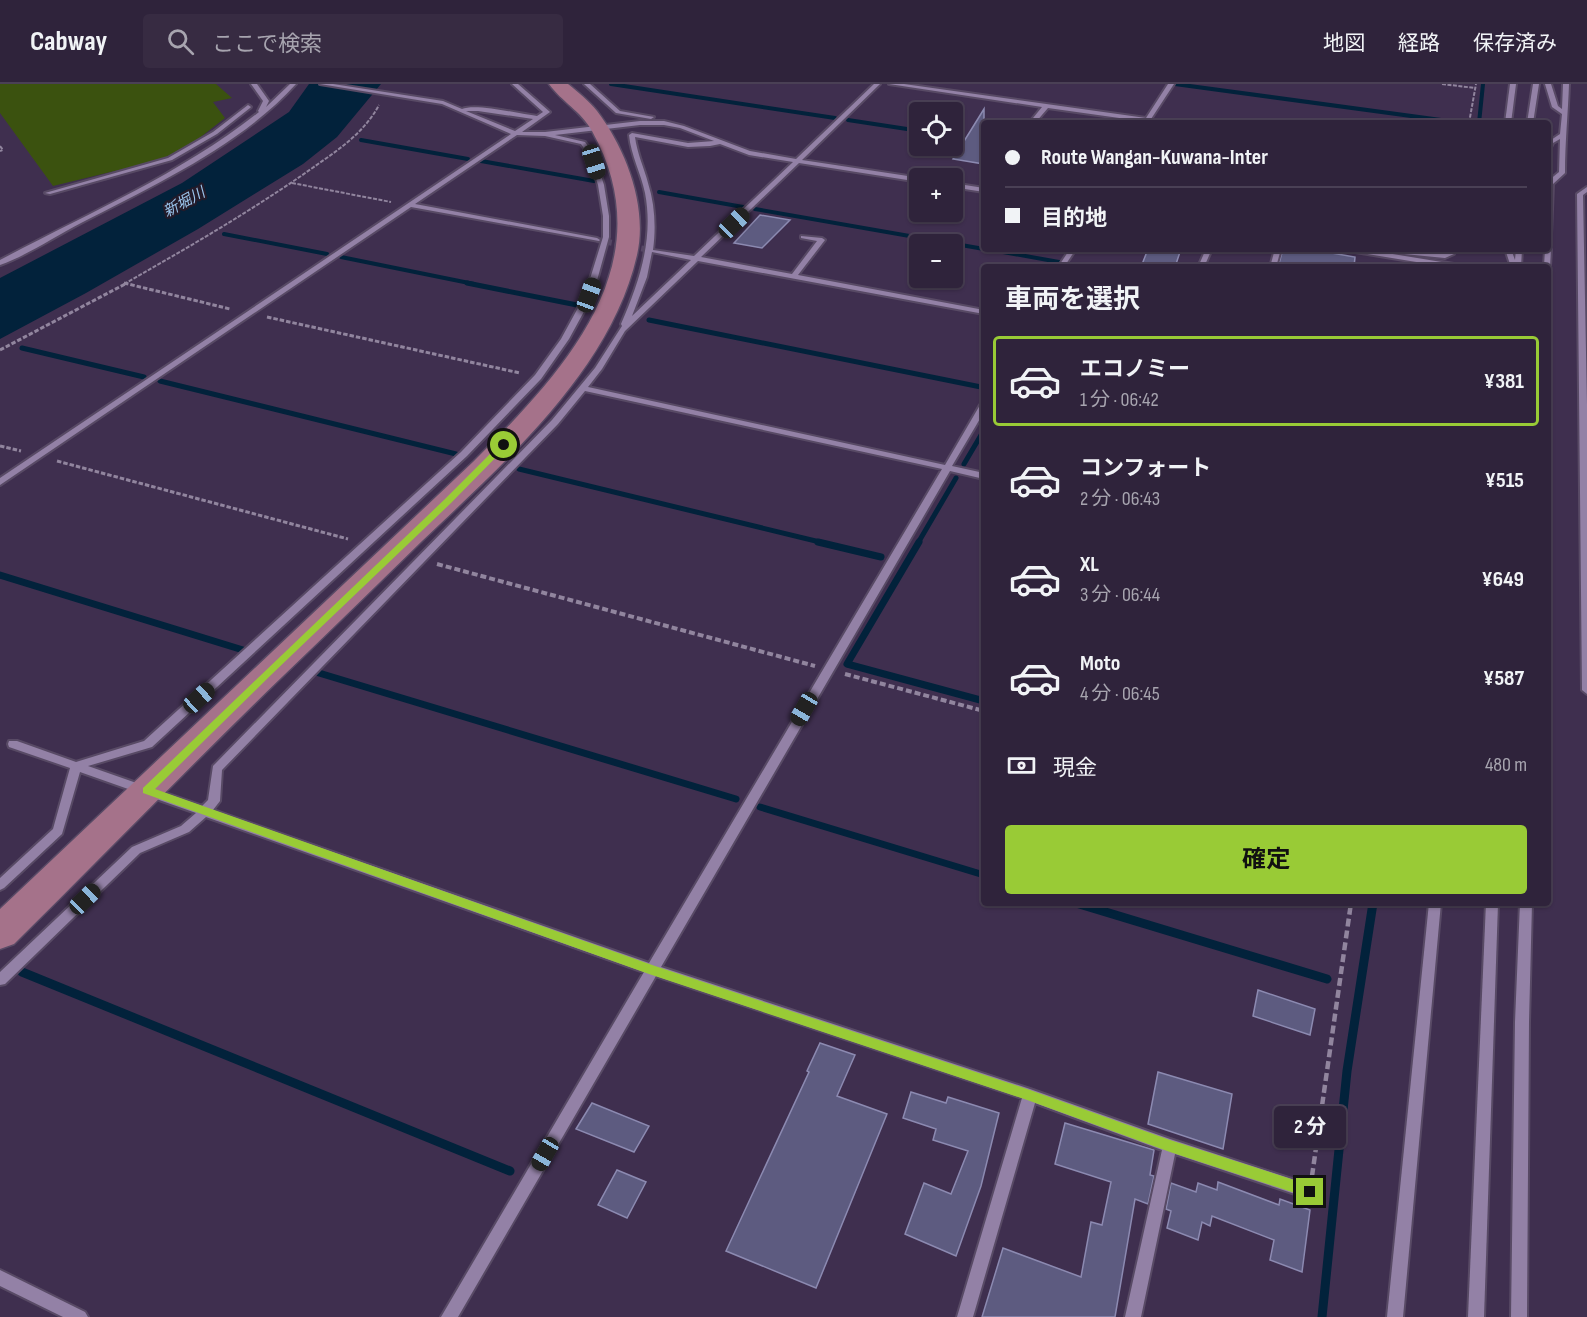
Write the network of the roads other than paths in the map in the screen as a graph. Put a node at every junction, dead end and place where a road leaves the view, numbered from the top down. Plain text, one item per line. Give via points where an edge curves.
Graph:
1 (254, 84) edge
2 (293, 84) edge
3 (323, 84) edge
4 (515, 84) edge
5 (542, 84) edge
6 (558, 84) edge
7 (587, 84) edge
8 (877, 84) edge
9 (892, 84) edge
10 (1171, 84) edge
11 (1513, 84) edge
12 (1536, 84) edge
13 (1548, 84) edge
14 (1566, 84) edge
15 (273, 105) junction
16 (1046, 105) junction
17 (248, 107) dead end
18 (462, 109) junction
19 (261, 111) junction
20 (1566, 114) junction
21 (537, 118) junction
22 (1034, 120) edge
23 (1144, 120) edge
24 (1151, 120) edge
25 (1508, 120) edge
26 (1530, 120) edge
27 (599, 128) junction
28 (694, 131) junction
29 (215, 133) junction
30 (514, 133) junction
31 (544, 134) junction
32 (1562, 135) junction
33 (719, 142) junction
34 (1551, 142) edge
35 (798, 161) junction
36 (909, 178) edge
37 (1551, 182) edge
38 (963, 187) edge
39 (1587, 189) edge
40 (981, 190) edge
41 (48, 192) dead end
42 (409, 205) junction
43 (86, 209) dead end
44 (54, 235) junction
45 (803, 237) dead end
46 (597, 240) tunnel mouth
47 (655, 251) tunnel mouth
48 (1368, 252) edge
49 (1451, 254) dead end
50 (1388, 255) junction
51 (698, 259) junction
52 (0, 263) edge
53 (1442, 264) edge
54 (793, 277) junction
55 (981, 311) edge
56 (622, 330) junction
57 (583, 388) junction
58 (981, 410) edge
59 (947, 467) junction
60 (981, 475) edge
61 (0, 482) edge
62 (1587, 690) edge
63 (13, 744) dead end
64 (76, 766) junction
65 (147, 790) junction
66 (205, 811) junction
67 (0, 885) edge
68 (1435, 906) edge
69 (1492, 906) edge
70 (1526, 906) edge
71 (0, 933) edge
72 (653, 970) junction
73 (0, 980) edge
74 (1030, 1095) junction
75 (1170, 1146) junction
76 (1310, 1192) road end
77 (0, 1278) edge
78 (80, 1317) edge
79 (449, 1317) edge
80 (965, 1317) edge
81 (1133, 1317) edge
82 (1395, 1317) edge
83 (1476, 1317) edge
84 (1519, 1317) edge

1 - 19 street via 266,101
2 - 15 street
3 - 18 street
4 - 21 street via 547,112
5 - 27 main road via 578,117
6 - 27 main road via 591,115
7 - 28 street via 618,112 683,121 692,124
8 - 35 street
9 - 16 street
10 - 24 street
11 - 25 street
12 - 26 street
13 - 20 street via 1555,107
14 - 20 street
15 - 19 street
15 - 44 street via 232,137
16 - 22 street
16 - 23 street
17 - 29 street
18 - 21 street
18 - 30 street
19 - 29 street
20 - 32 street
21 - 30 street
27 - 28 street via 664,123
27 - 31 street
27 - 65 main road via 623,184 630,236 617,285 588,345 528,419 456,494
28 - 33 street
29 - 41 street via 170,159
30 - 31 street
30 - 42 street
31 - 64 street via 583,143 591,154 601,184 606,237 589,295 538,377 464,454 148,744
32 - 34 street
32 - 37 street via 1562,173
33 - 35 street via 749,153
33 - 56 street via 696,145 632,135 652,207 652,224 643,278
35 - 36 street
35 - 51 street
38 - 40 street
39 - 62 street via 1580,194
42 - 46 street
42 - 61 street
43 - 44 street via 61,225
44 - 52 street
45 - 54 street via 822,240
47 - 51 street
48 - 50 street
49 - 50 street
50 - 53 street
51 - 54 street
51 - 56 street
54 - 55 street
56 - 57 street
57 - 59 street
57 - 66 street via 548,430 217,769 214,801
58 - 59 street
59 - 60 street
59 - 72 street
63 - 64 street
64 - 65 street
64 - 67 street via 58,831
65 - 66 street
65 - 71 main road
66 - 72 street
66 - 73 street via 185,829 136,850
68 - 82 street
69 - 83 street
70 - 84 street
72 - 74 street
72 - 79 street
74 - 75 street
74 - 80 street
75 - 76 street
75 - 81 street
77 - 78 street

